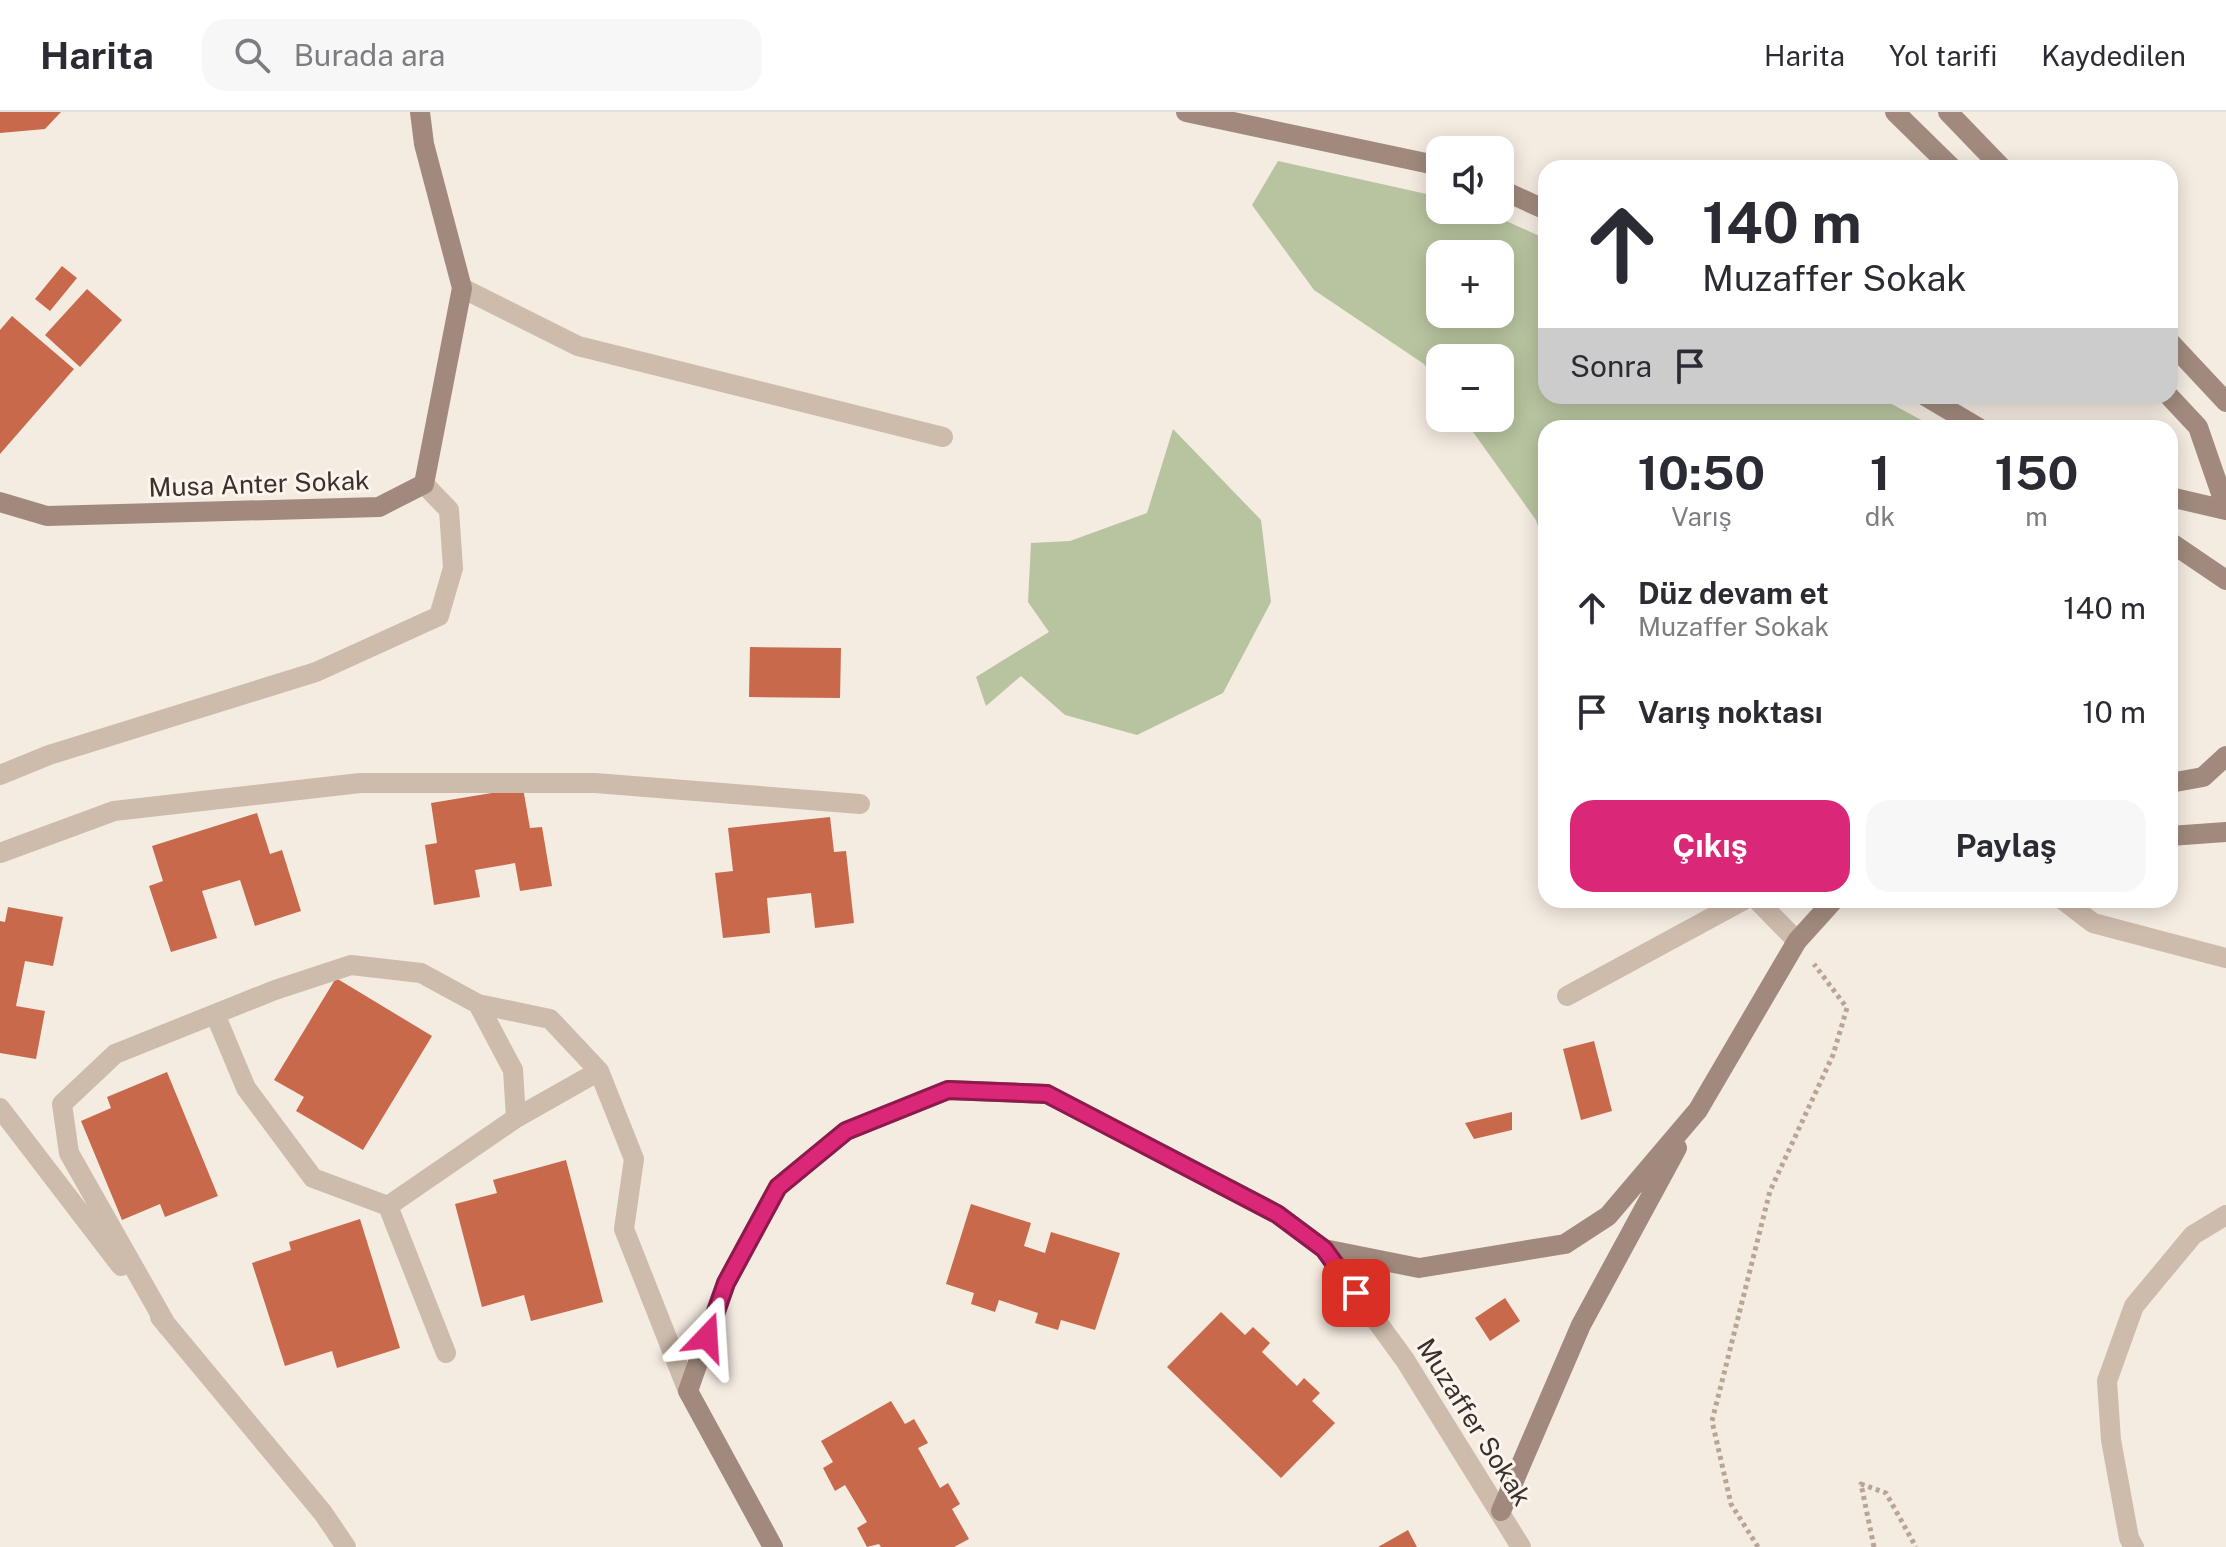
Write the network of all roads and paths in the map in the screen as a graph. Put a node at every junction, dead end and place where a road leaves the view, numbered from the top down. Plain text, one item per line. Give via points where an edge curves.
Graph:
1 (420, 112) edge
2 (1186, 112) edge
3 (1895, 112) edge
4 (1948, 112) edge
5 (1944, 160) edge
6 (1994, 160) edge
7 (1426, 163) edge
8 (1514, 195) edge
9 (1538, 206) edge
10 (462, 288) junction
11 (2178, 351) edge
12 (2226, 402) edge
13 (1938, 404) edge
14 (1958, 404) edge
15 (2176, 404) edge
16 (1966, 420) edge
17 (1985, 420) edge
18 (943, 437) dead end
19 (424, 484) junction
20 (2178, 499) edge
21 (0, 502) edge
22 (2226, 509) edge
23 (2178, 547) edge
24 (2226, 580) edge
25 (2226, 756) edge
26 (0, 775) edge
27 (2178, 782) edge
28 (860, 804) dead end
29 (2226, 832) edge
30 (2178, 835) edge
31 (0, 853) edge
32 (1729, 908) edge
33 (1765, 908) edge
34 (1827, 908) edge
35 (2073, 908) edge
36 (1797, 941) junction
37 (2226, 958) edge
38 (1567, 996) dead end
39 (478, 1004) junction
40 (215, 1014) junction
41 (599, 1071) junction
42 (0, 1108) edge
43 (1698, 1110) junction
44 (516, 1118) junction
45 (388, 1206) junction
46 (2226, 1215) edge
47 (1324, 1249) junction
48 (167, 1326) junction
49 (446, 1353) dead end
50 (688, 1391) junction
51 (1501, 1511) junction
52 (346, 1547) edge
53 (773, 1547) edge
54 (1521, 1547) edge
55 (1758, 1547) edge
56 (1874, 1547) edge
57 (1916, 1547) edge
58 (2134, 1547) edge

1 - 10 street
2 - 7 street
3 - 5 street
4 - 6 street
8 - 9 street
10 - 18 street via 578,346
10 - 19 street
11 - 12 street
13 - 16 street
14 - 17 street
15 - 22 street via 2198,427
19 - 21 street, Musa Anter Sokak via 379,507 47,516
19 - 26 street via 449,510 453,568 439,616 316,672
20 - 22 street
23 - 24 street
25 - 27 street via 2203,777
28 - 31 street via 595,783 360,783 114,811
29 - 30 street
32 - 38 street
33 - 36 street
34 - 36 street
35 - 37 street via 2093,923
36 - 43 street
36 - 55 path via 1847,1008 1833,1055 1770,1191 1712,1421 1731,1504
39 - 40 street via 421,973 351,965
39 - 41 street via 550,1019
39 - 44 street via 513,1070
40 - 45 street via 246,1088 313,1178
40 - 48 street via 115,1054 62,1104 69,1153
41 - 44 street
41 - 50 street via 634,1159 624,1229
42 - 48 street
43 - 47 street via 1608,1216 1565,1244 1419,1268
43 - 51 street via 1581,1325
44 - 45 street
45 - 49 street
46 - 58 street via 2193,1235 2134,1306 2107,1381 2111,1440
47 - 50 street via 1277,1214 1047,1094 948,1090 846,1131 778,1187 726,1283
47 - 51 street, Muzaffer Sokak via 1405,1360
48 - 52 street
50 - 53 street
51 - 54 street, Muzaffer Sokak
56 - 57 path via 1861,1484 1886,1493

